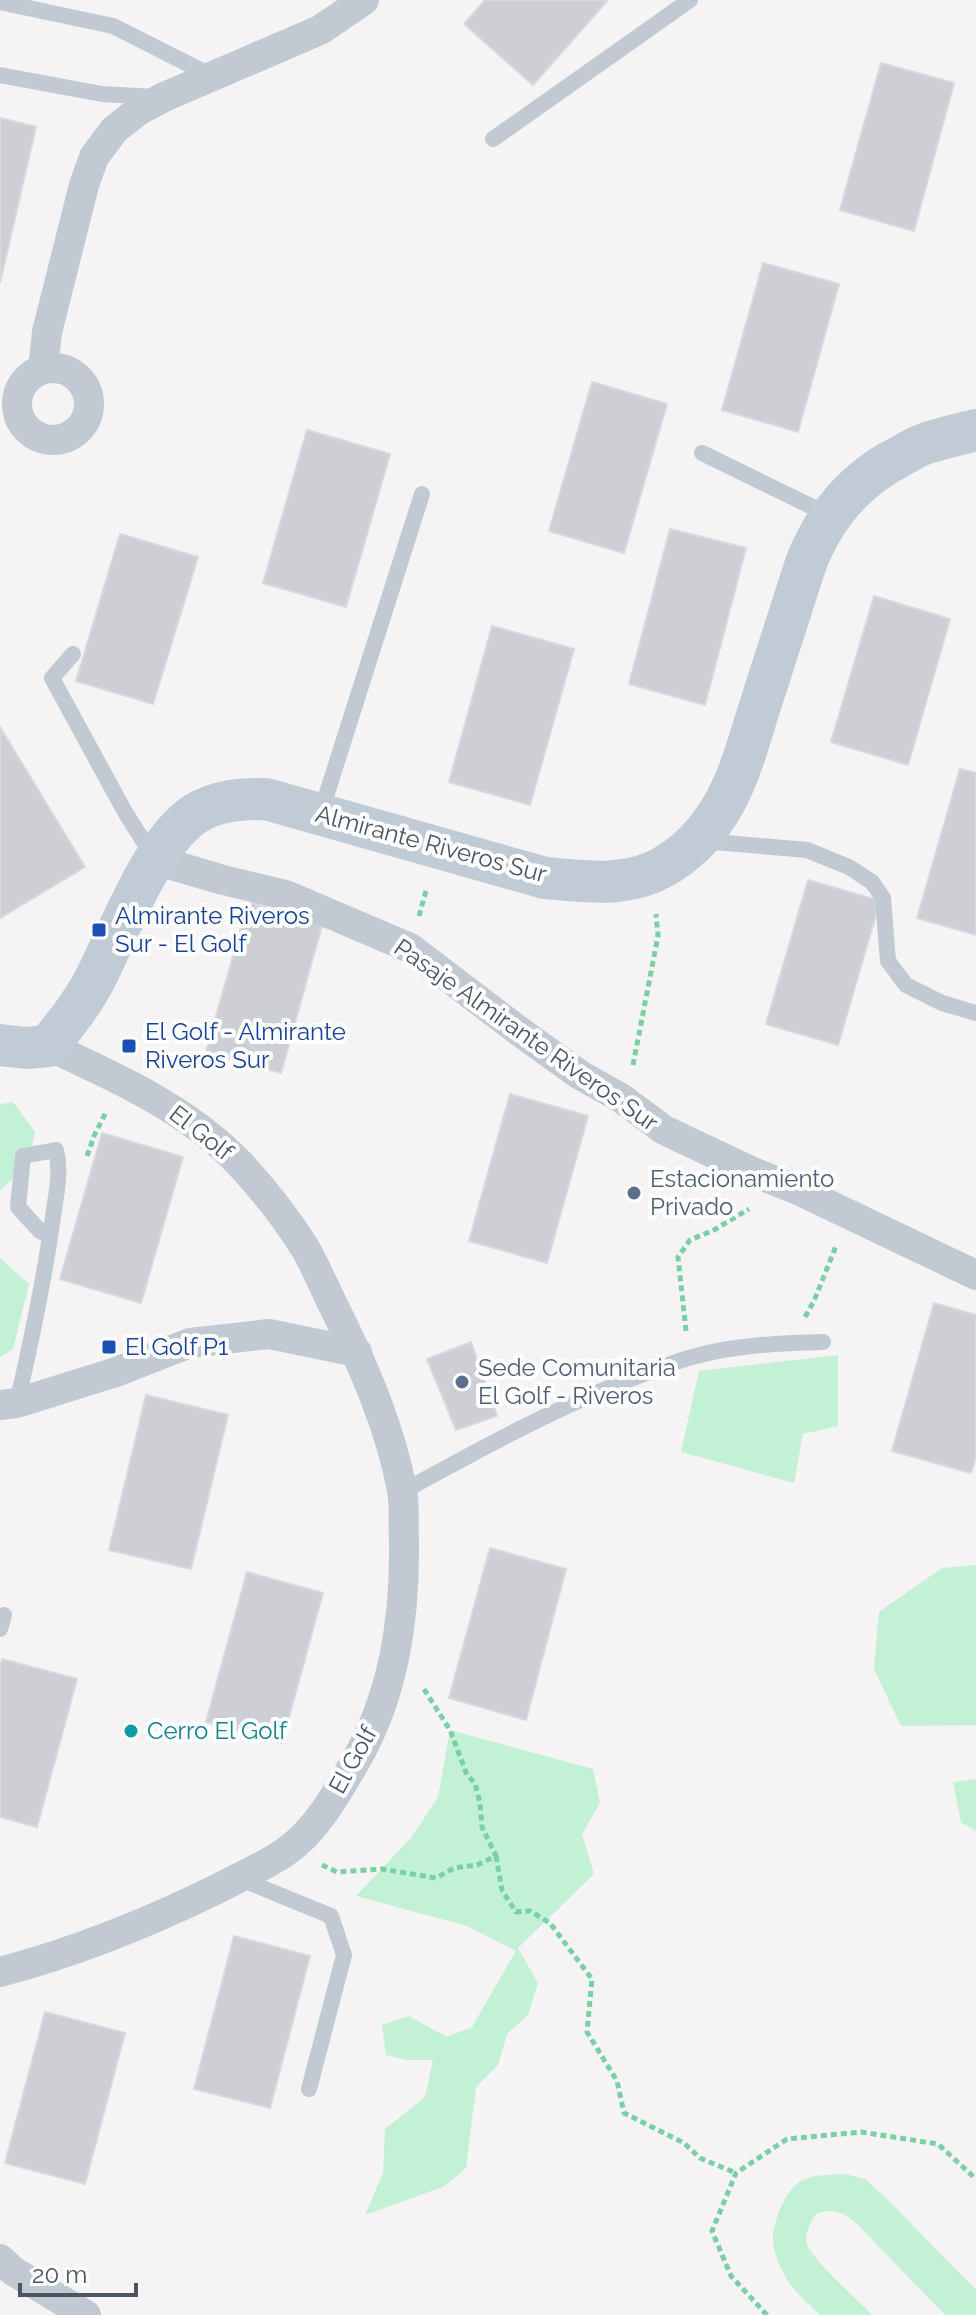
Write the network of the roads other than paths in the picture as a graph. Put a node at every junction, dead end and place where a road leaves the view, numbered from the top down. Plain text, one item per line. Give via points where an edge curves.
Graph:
1 (364, 0) edge
2 (690, 0) edge
3 (0, 2) edge
4 (0, 75) edge
5 (212, 76) junction
6 (164, 97) junction
7 (493, 139) dead end
8 (43, 369) dead end
9 (976, 430) edge
10 (702, 453) dead end
11 (422, 494) dead end
12 (830, 515) junction
13 (73, 654) dead end
14 (320, 814) junction
15 (697, 841) junction
16 (155, 860) junction
17 (976, 1013) edge
18 (0, 1045) edge
19 (48, 1046) junction
20 (50, 1235) junction
21 (976, 1275) edge
22 (823, 1342) dead end
23 (357, 1352) junction
24 (8, 1404) edge
25 (402, 1492) junction
26 (238, 1878) junction
27 (0, 1972) edge
28 (309, 2089) dead end
29 (0, 2259) edge
30 (81, 2314) edge

1 - 5 street via 320,30
2 - 7 lane
3 - 5 lane via 113,26
4 - 6 lane via 102,94
5 - 6 street
6 - 8 street via 114,130 94,157 47,332
9 - 12 street, Almirante Riveros Sur via 924,444 881,466
10 - 12 lane
11 - 14 lane
12 - 15 street, Almirante Riveros Sur via 806,563 727,798
13 - 16 lane via 52,678
14 - 15 street, Almirante Riveros Sur via 545,878 580,881 620,882 651,873
14 - 16 street, Almirante Riveros Sur via 266,799 214,804 176,829
15 - 17 lane via 807,850 849,867 872,882 883,898 888,961 906,985
16 - 19 street, Almirante Riveros Sur via 93,982
16 - 21 street, Pasaje Almirante Riveros Sur via 286,895 410,948 543,1049 664,1130
18 - 19 street
19 - 23 street, El Golf via 162,1102 241,1165 304,1248
20 - 20 lane via 60,1165 56,1150 23,1156 18,1207
20 - 24 lane via 36,1326
22 - 25 lane via 697,1355 603,1389
23 - 24 street via 269,1334 190,1343
23 - 25 street, El Golf via 385,1426
25 - 26 street, El Golf via 403,1607 398,1649 380,1710 337,1793 314,1823 288,1850
26 - 27 street, El Golf via 114,1936
26 - 28 lane via 331,1916 344,1955
29 - 30 street

